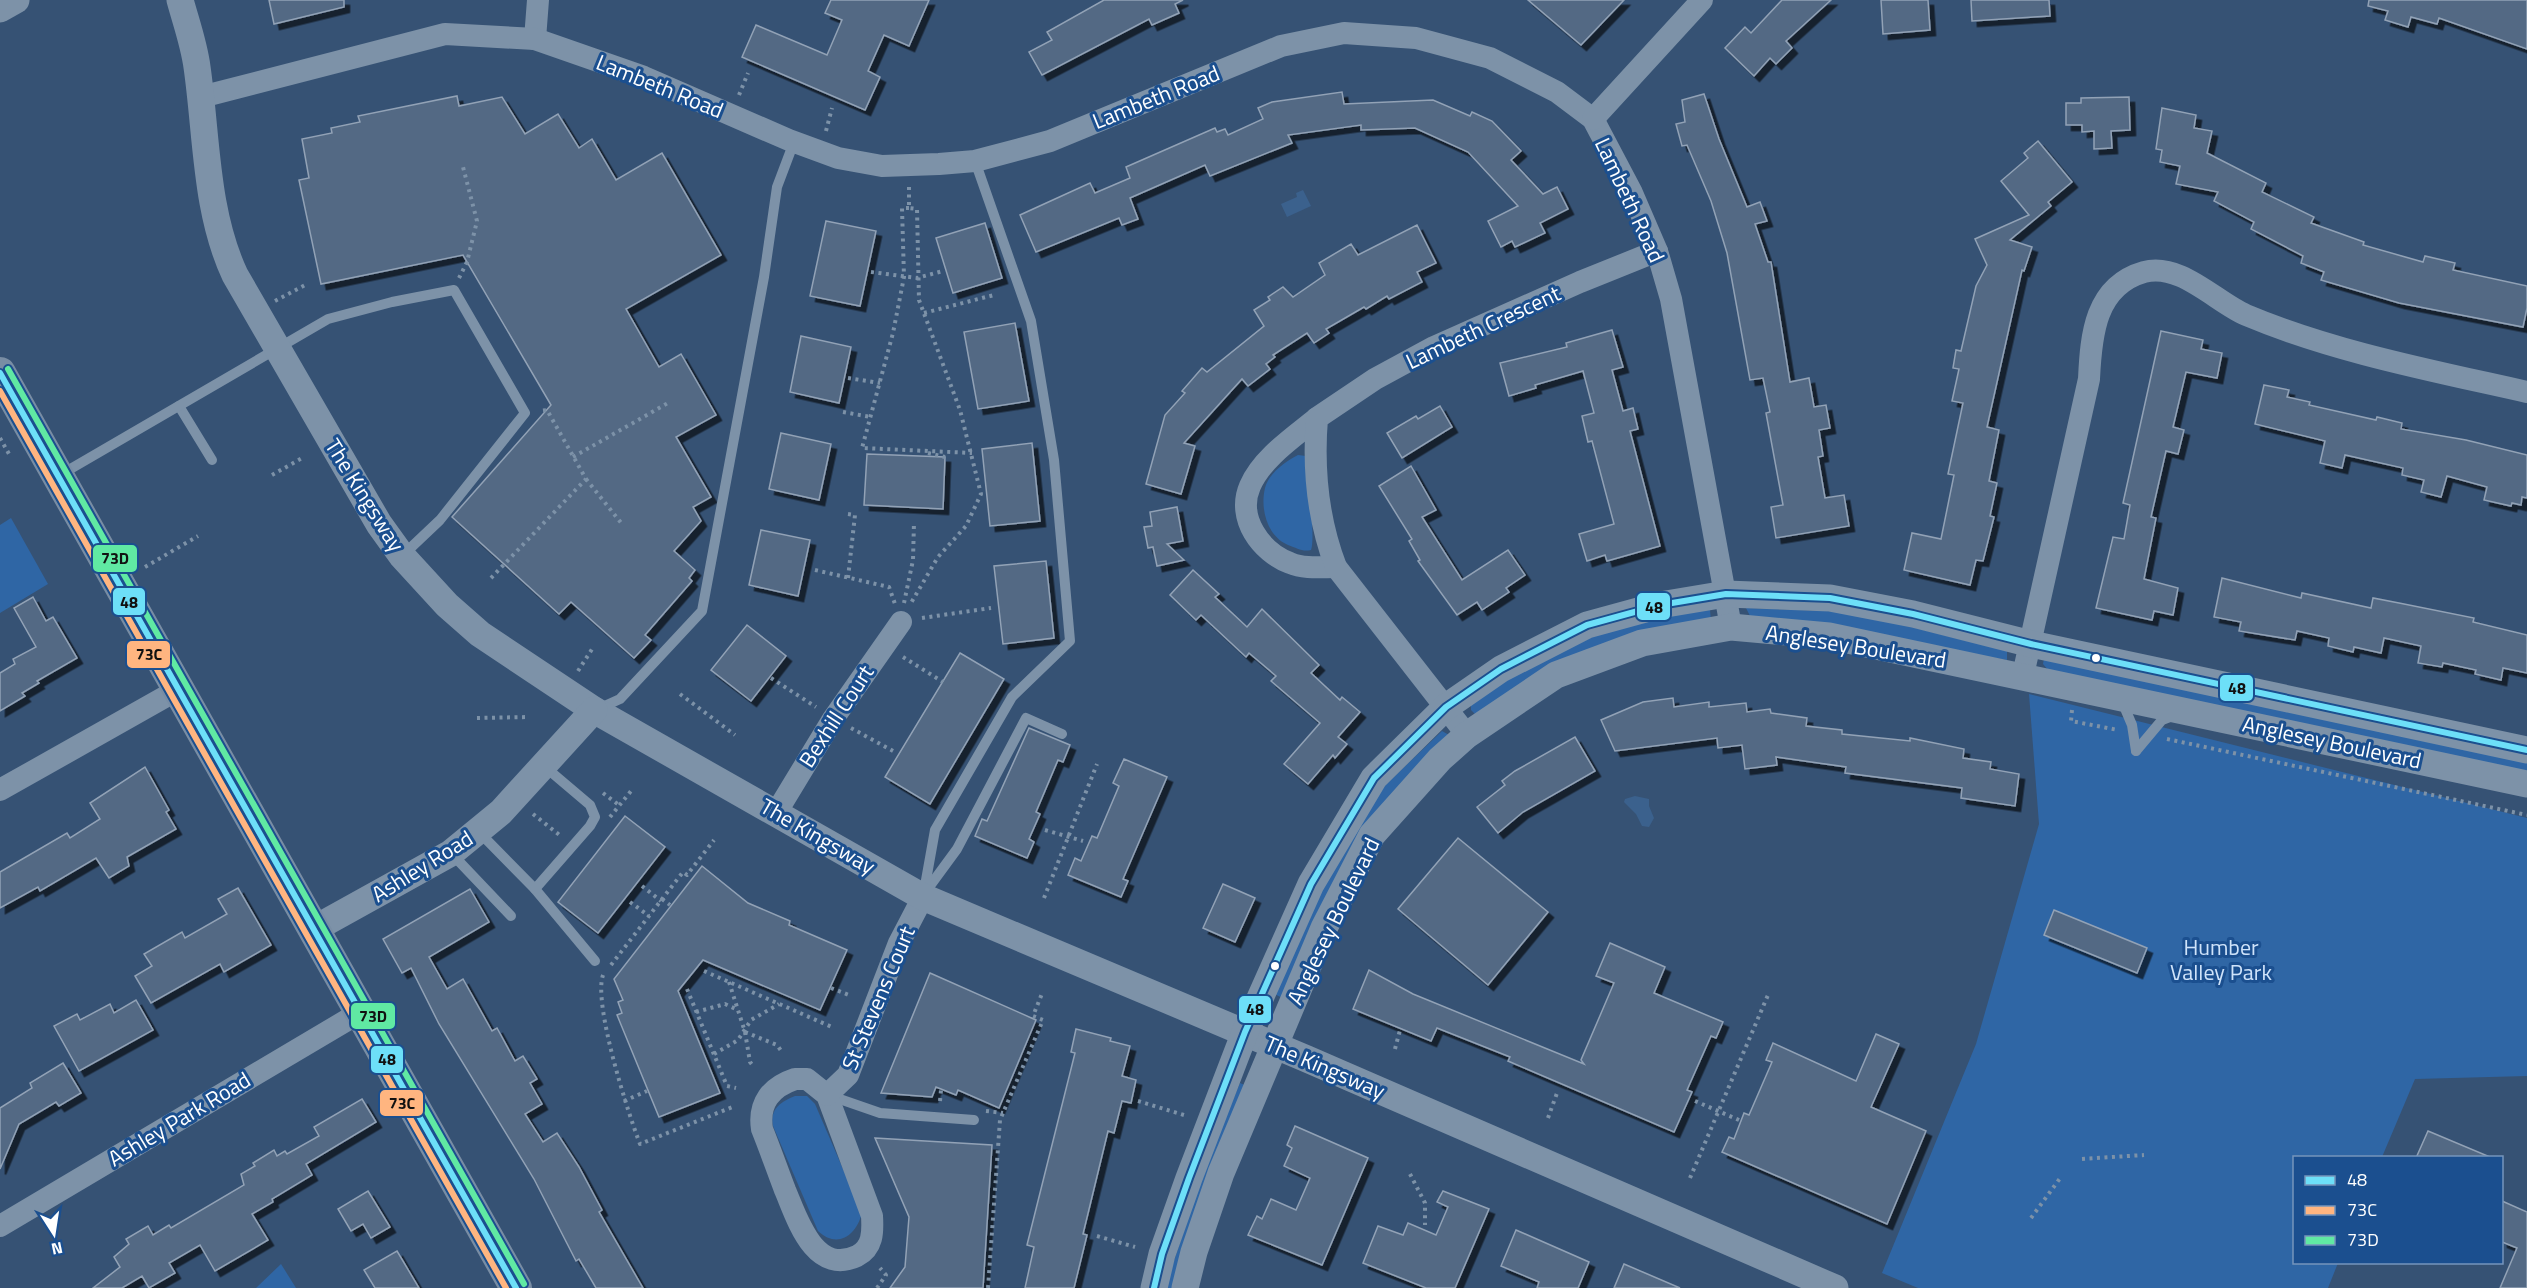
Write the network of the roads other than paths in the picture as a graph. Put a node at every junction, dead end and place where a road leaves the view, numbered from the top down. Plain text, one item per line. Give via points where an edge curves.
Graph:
1 (16, 0) edge
2 (180, 0) edge
3 (538, 0) edge
4 (1702, 0) edge
5 (0, 9) edge
6 (535, 39) junction
7 (201, 97) junction
8 (1593, 119) junction
9 (794, 142) junction
10 (975, 161) junction
11 (1657, 251) junction
12 (277, 349) junction
13 (0, 374) edge
14 (2527, 392) edge
15 (179, 406) junction
16 (1317, 418) junction
17 (212, 460) dead end
18 (58, 476) junction
19 (402, 556) junction
20 (1336, 567) junction
21 (1726, 594) junction
22 (901, 622) road end
23 (1731, 627) junction
24 (2031, 644) junction
25 (2023, 675) junction
26 (179, 689) junction
27 (2120, 696) junction
28 (1446, 707) junction
29 (594, 710) junction
30 (2187, 711) junction
31 (1062, 734) dead end
32 (1467, 735) junction
33 (2527, 750) edge
34 (543, 765) junction
35 (2527, 784) edge
36 (0, 790) edge
37 (776, 813) junction
38 (479, 832) junction
39 (452, 853) junction
40 (535, 889) junction
41 (922, 897) junction
42 (511, 916) dead end
43 (314, 929) junction
44 (595, 961) dead end
45 (359, 1013) junction
46 (1245, 1032) junction
47 (1275, 1045) junction
48 (827, 1095) junction
49 (974, 1120) dead end
50 (0, 1226) edge
51 (516, 1288) edge
52 (1154, 1288) edge
53 (1185, 1288) edge
54 (1834, 1288) edge

1 - 5 street
2 - 7 street, The Kingsway
3 - 6 street
4 - 8 street
6 - 7 street, Lambeth Road via 445,34
6 - 9 street, Lambeth Road via 644,77
7 - 12 street, The Kingsway via 222,244
8 - 10 street, Lambeth Road via 1557,92 1490,58 1416,39 1344,33 1281,46 1050,141
8 - 11 street, Lambeth Road
9 - 10 street, Lambeth Road via 838,158 882,166
9 - 29 lane via 777,187 764,278 702,611 620,699
10 - 41 lane via 1031,321 1054,460 1070,642 1012,697 935,830
11 - 16 street, Lambeth Crescent via 1434,347 1375,379
11 - 21 street, Lambeth Road via 1671,299
12 - 15 lane
12 - 19 street, The Kingsway via 379,524
12 - 19 lane via 328,319 454,290 525,413 440,520
13 - 18 main road
14 - 24 street via 2399,363 2274,327 2166,271 2146,271 2118,284 2104,300 2090,349 2089,380
15 - 17 lane
15 - 18 lane
16 - 20 street via 1315,444 1322,517 1325,539
16 - 20 street, Lambeth Crescent via 1262,467 1249,487 1248,522 1271,552 1291,564
18 - 26 main road
19 - 29 street, The Kingsway via 480,634
20 - 28 street
21 - 23 street, Lambeth Road
21 - 24 street, Anglesey Boulevard via 1830,598
21 - 28 street, Anglesey Boulevard via 1660,605 1587,625 1501,669
22 - 37 street, Bexhill Court via 833,718
23 - 25 street, Anglesey Boulevard via 1829,636
23 - 32 street, Anglesey Boulevard via 1642,643 1585,662 1556,675
24 - 25 street
24 - 33 street, Anglesey Boulevard
25 - 27 street, Anglesey Boulevard
26 - 36 street
26 - 43 main road
27 - 30 street, Anglesey Boulevard
27 - 30 lane via 2136,751 2163,720
28 - 32 street
28 - 46 street, Anglesey Boulevard via 1374,778 1311,884
29 - 34 street, Ashley Road
29 - 37 street, The Kingsway
30 - 35 street, Anglesey Boulevard
31 - 41 lane via 1026,718 957,849
32 - 47 street, Anglesey Boulevard via 1440,759 1372,836 1324,928
34 - 38 street, Ashley Road
34 - 40 lane via 590,805 595,817
37 - 41 street, The Kingsway
38 - 39 street, Ashley Road
38 - 40 lane
39 - 42 lane
39 - 43 street, Ashley Road
40 - 44 lane
41 - 46 street, The Kingsway
41 - 48 street, St Stevens Court via 899,943 848,1075
43 - 45 main road
45 - 50 street, Ashley Park Road
45 - 51 main road
46 - 47 street, The Kingsway
46 - 52 street, Anglesey Boulevard via 1185,1188
47 - 53 street, Anglesey Boulevard via 1221,1173
47 - 54 street, The Kingsway
48 - 48 street, St Stevens Court via 807,1079 795,1079 773,1091 760,1115 802,1232 824,1256 838,1260 863,1252 873,1234 872,1216
48 - 49 lane via 879,1113

